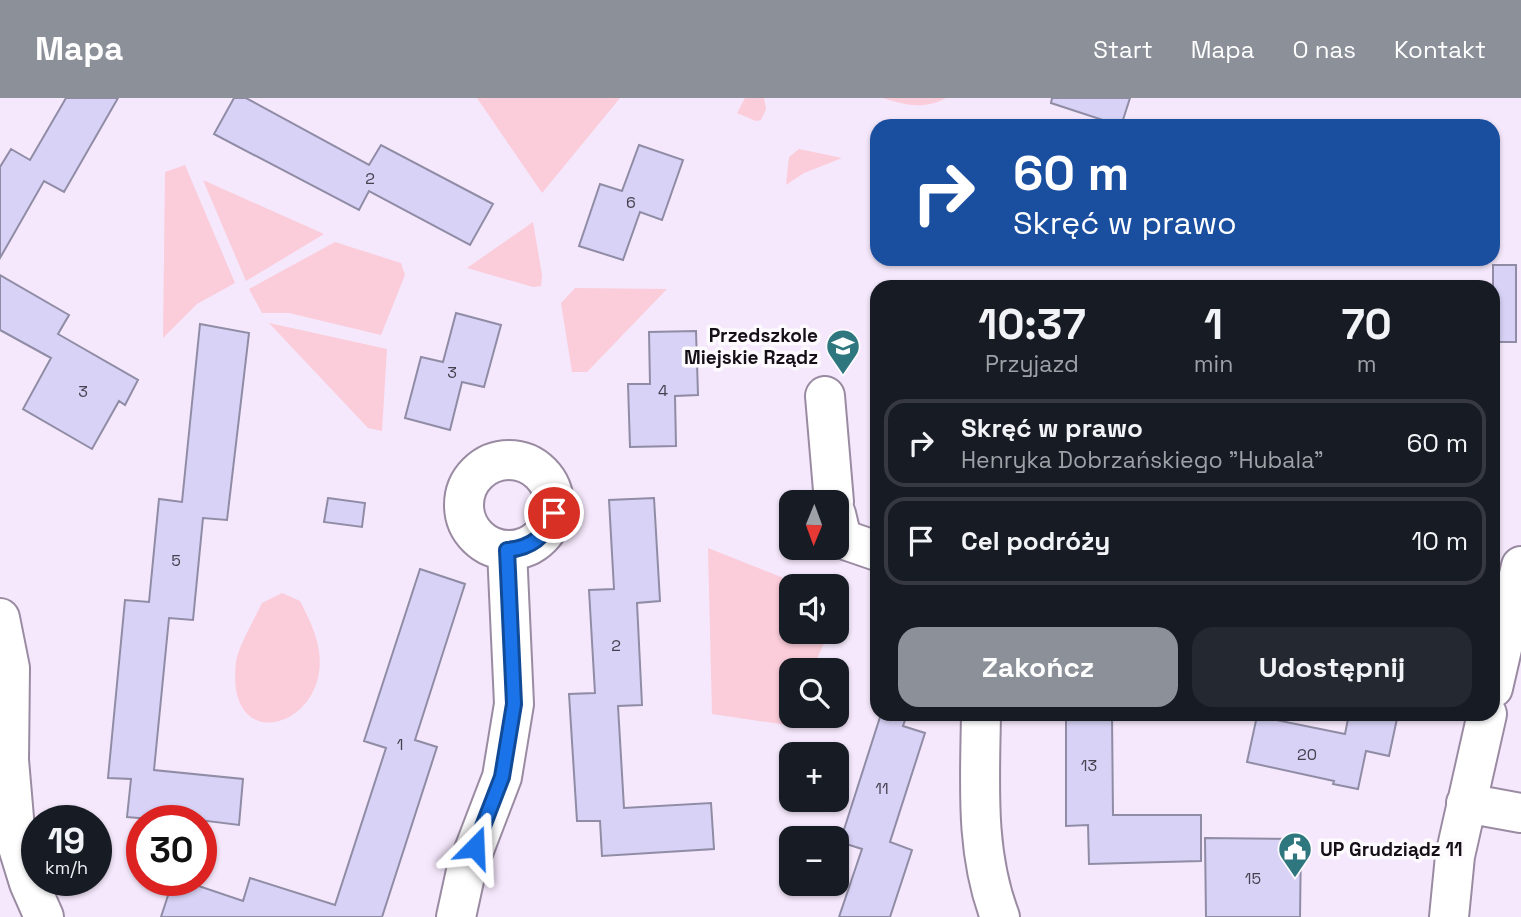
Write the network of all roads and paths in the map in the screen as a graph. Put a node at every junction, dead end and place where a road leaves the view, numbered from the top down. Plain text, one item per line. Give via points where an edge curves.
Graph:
1 (825, 396) dead end
2 (833, 490) edge
3 (507, 550) dead end
4 (1521, 566) edge
5 (0, 618) edge
6 (1500, 658) edge
7 (981, 721) edge
8 (1485, 721) edge
9 (1466, 803) junction
10 (1521, 813) edge
11 (44, 917) edge
12 (456, 917) edge
13 (1000, 917) edge
14 (1449, 917) edge

1 - 2 street
3 - 12 street via 514,704 502,777 466,871
4 - 6 street
5 - 11 street via 9,668 9,760 16,841
7 - 13 street via 983,850
8 - 9 street
9 - 10 street
9 - 14 street

